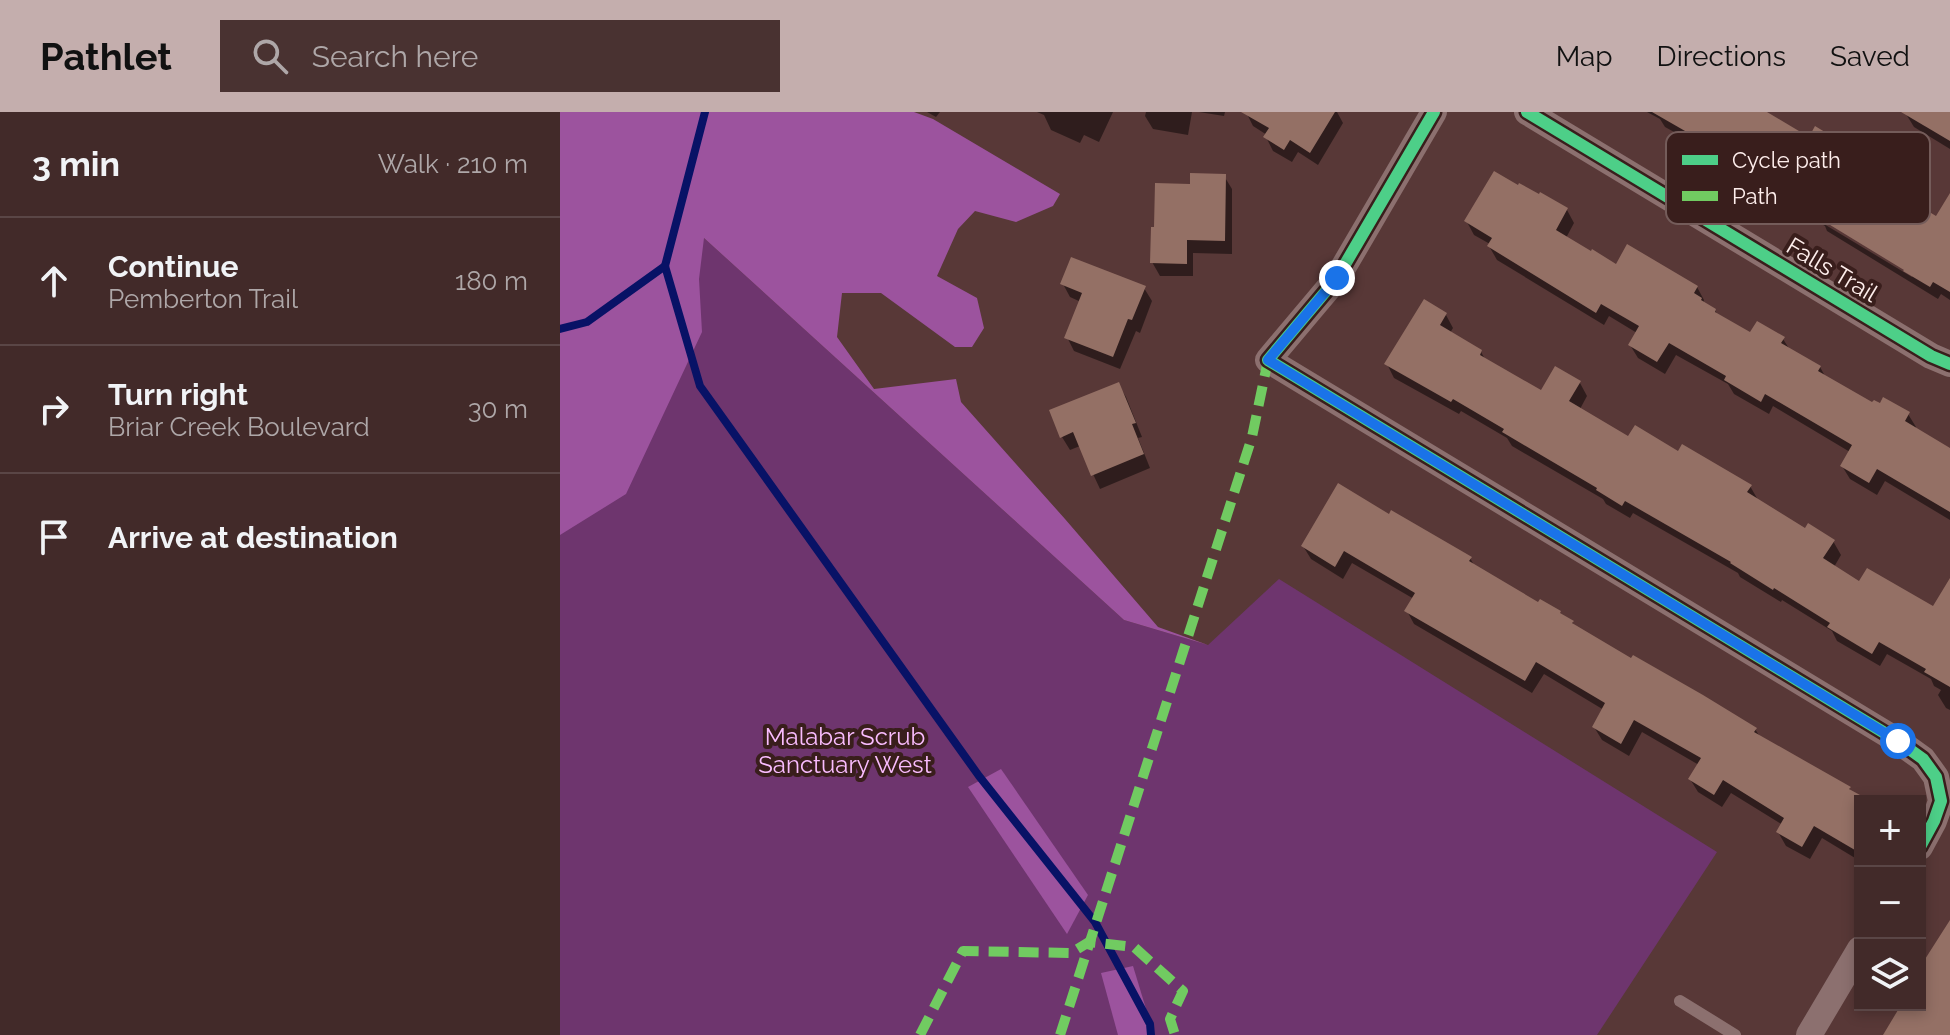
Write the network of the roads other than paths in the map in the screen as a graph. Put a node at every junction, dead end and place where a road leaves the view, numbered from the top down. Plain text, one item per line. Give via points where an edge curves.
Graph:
1 (1434, 112) edge
2 (1527, 112) edge
3 (1666, 196) edge
4 (1712, 224) edge
5 (1950, 364) edge
6 (1926, 836) edge
7 (1854, 959) edge
8 (1680, 1001) dead end
9 (1735, 1035) edge
10 (1809, 1035) edge

1 - 6 street via 1337,278 1268,360 1923,759 1936,777 1941,801
2 - 3 street, Falls Trail
4 - 5 street, Falls Trail
7 - 10 street
8 - 9 lane

